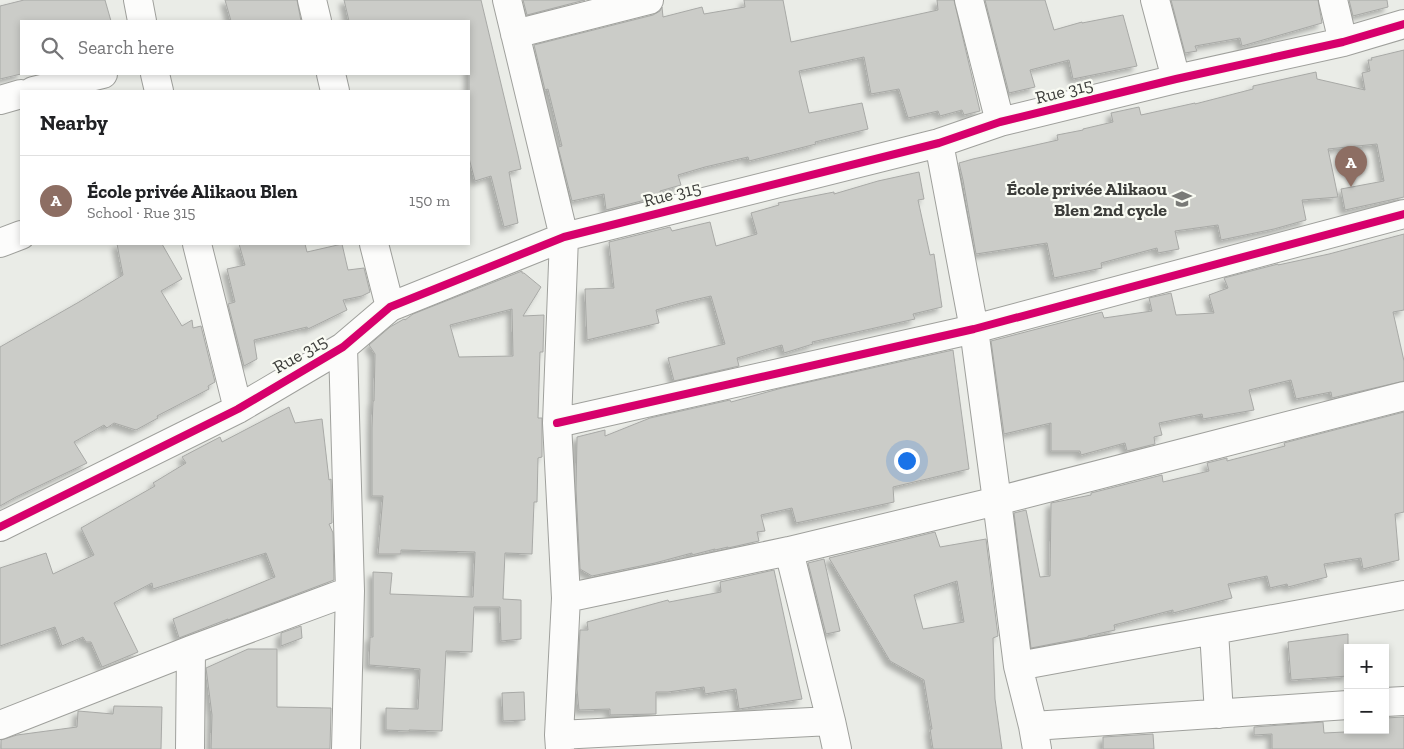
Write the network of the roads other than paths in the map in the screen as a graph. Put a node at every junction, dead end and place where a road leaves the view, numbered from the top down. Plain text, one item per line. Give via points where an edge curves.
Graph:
1 (138, 0) edge
2 (312, 0) edge
3 (507, 0) edge
4 (649, 0) edge
5 (969, 0) edge
6 (1156, 0) edge
7 (1333, 0) edge
8 (142, 20) edge
9 (317, 20) edge
10 (1404, 24) edge
11 (515, 34) junction
12 (1343, 42) junction
13 (99, 75) edge
14 (155, 75) edge
15 (331, 75) edge
16 (1176, 79) junction
17 (37, 90) edge
18 (159, 90) edge
19 (335, 90) edge
20 (20, 94) edge
21 (0, 100) edge
22 (1000, 122) junction
23 (939, 143) junction
24 (1404, 214) edge
25 (20, 235) edge
26 (564, 236) junction
27 (0, 243) edge
28 (197, 245) edge
29 (374, 245) edge
30 (390, 307) junction
31 (974, 329) junction
32 (343, 347) junction
33 (1404, 396) edge
34 (238, 408) junction
35 (557, 423) junction
36 (997, 501) junction
37 (0, 527) edge
38 (789, 551) junction
39 (350, 591) junction
40 (1404, 595) edge
41 (566, 598) junction
42 (1214, 631) junction
43 (191, 650) junction
44 (1018, 666) junction
45 (1404, 701) edge
46 (1389, 702) edge
47 (1344, 705) edge
48 (1219, 714) junction
49 (831, 720) junction
50 (0, 724) edge
51 (1035, 738) edge
52 (560, 742) edge
53 (190, 749) edge
54 (346, 749) edge
55 (837, 749) edge

1 - 8 street
2 - 9 street
3 - 11 street
4 - 11 street
5 - 22 street
6 - 16 street
7 - 12 street
10 - 12 street, Rue 315
11 - 26 street
12 - 16 street, Rue 315
13 - 17 street
14 - 18 street
15 - 19 street
16 - 22 street, Rue 315
20 - 21 street
22 - 23 street, Rue 315
23 - 26 street, Rue 315
23 - 31 street
24 - 31 street
25 - 27 street
26 - 30 street, Rue 315
26 - 35 street
28 - 34 street
29 - 30 street
30 - 32 street, Rue 315
31 - 35 street
31 - 36 street
32 - 34 street, Rue 315
32 - 39 street
33 - 36 street
34 - 37 street, Rue 315
35 - 41 street
36 - 38 street
36 - 44 street
38 - 41 street
38 - 49 street
39 - 43 street
39 - 54 street
40 - 42 street
41 - 52 street
42 - 44 street
42 - 48 street
43 - 50 street
43 - 53 street
44 - 51 street
45 - 46 street
47 - 48 street
48 - 51 street
49 - 52 street
49 - 55 street

